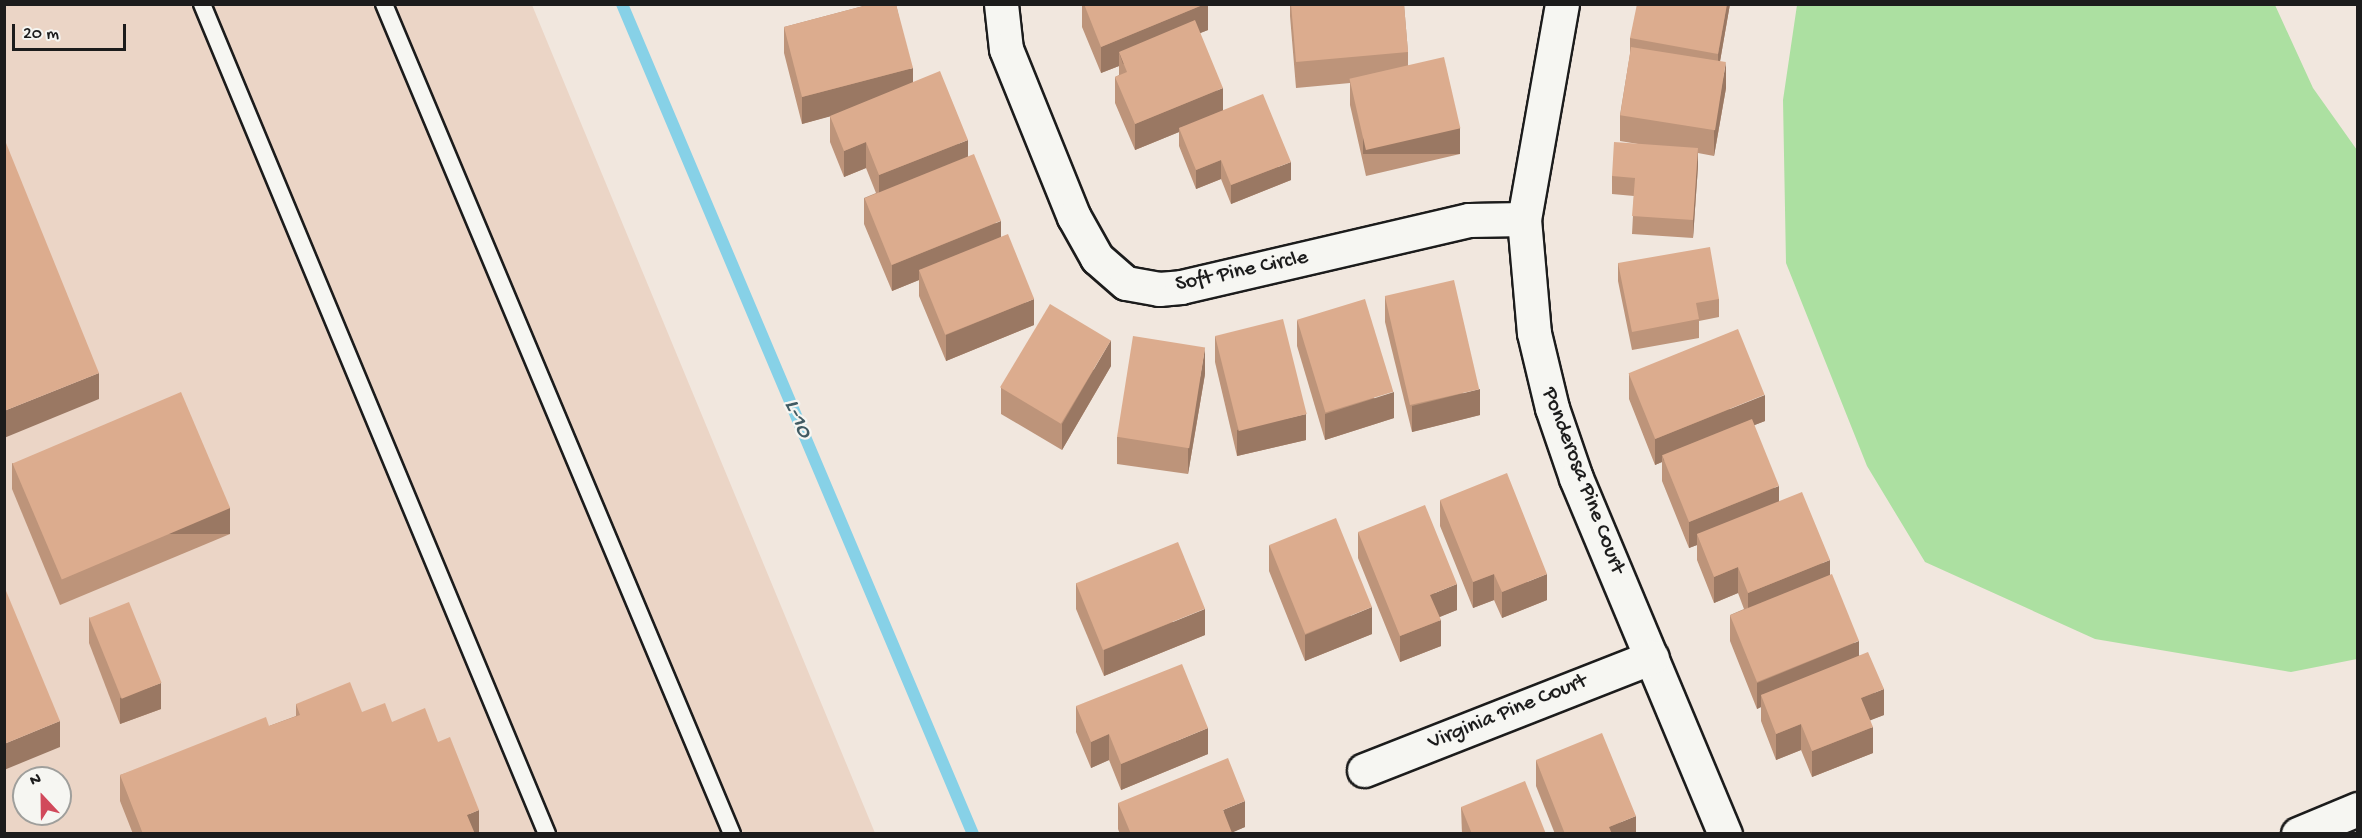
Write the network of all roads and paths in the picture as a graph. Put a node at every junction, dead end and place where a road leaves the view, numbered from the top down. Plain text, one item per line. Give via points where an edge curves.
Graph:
1 (202, 4) edge
2 (384, 4) edge
3 (1001, 4) edge
4 (1562, 4) edge
5 (1524, 219) junction
6 (1652, 657) junction
7 (1364, 770) dead end
8 (2358, 809) edge
9 (547, 834) edge
10 (732, 834) edge
11 (1725, 834) edge
12 (2298, 834) edge

1 - 9 lane
2 - 10 lane
3 - 5 street, Soft Pine Circle via 1006,49 1074,217 1096,258 1126,283 1159,289 1181,287 1469,220
4 - 5 street, Ponderosa Pine Court
5 - 6 street, Ponderosa Pine Court via 1534,333 1552,408 1576,478
6 - 7 street, Virginia Pine Court
6 - 11 street, Ponderosa Pine Court
8 - 12 street

